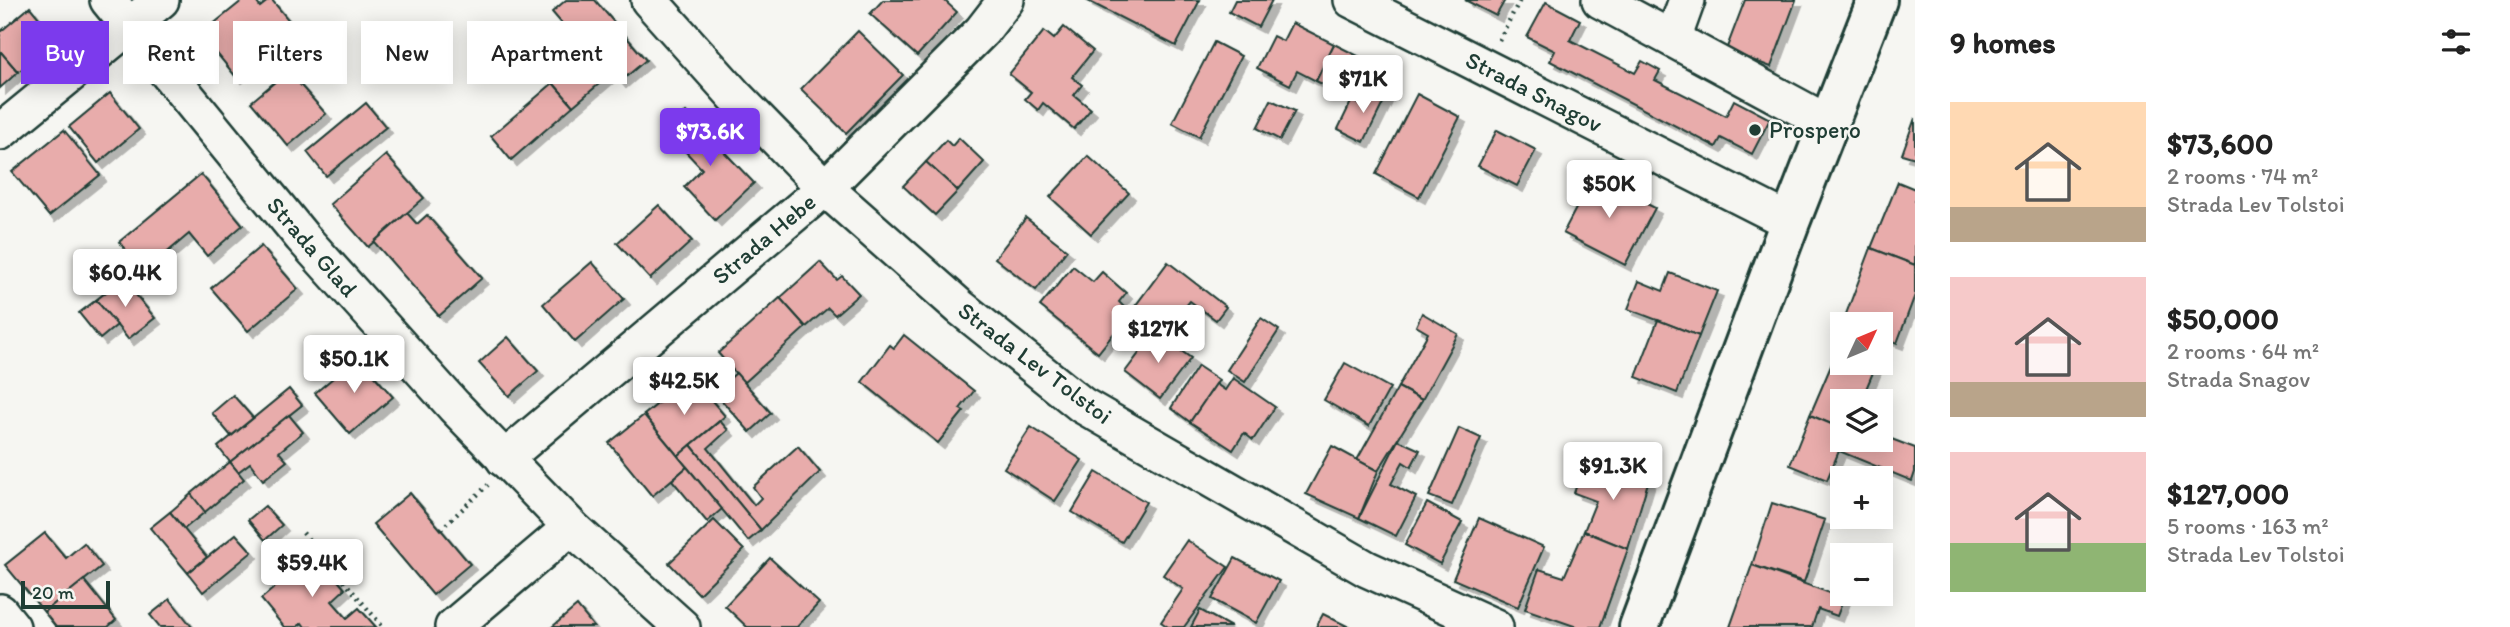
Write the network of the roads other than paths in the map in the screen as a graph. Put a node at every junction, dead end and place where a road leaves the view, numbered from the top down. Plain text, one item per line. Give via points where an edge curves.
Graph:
1 (160, 0) edge
2 (649, 0) edge
3 (1006, 0) edge
4 (1352, 0) edge
5 (1600, 0) edge
6 (1687, 0) edge
7 (1877, 0) edge
8 (119, 13) edge
9 (1673, 39) junction
10 (1828, 123) junction
11 (0, 132) edge
12 (825, 188) junction
13 (1790, 222) junction
14 (504, 459) junction
15 (571, 527) junction
16 (0, 612) edge
17 (12, 627) edge
18 (453, 627) edge
19 (682, 627) edge
20 (1495, 627) edge
21 (1639, 627) edge

1 - 8 street
2 - 12 street, Strada Lev Tolstoi
3 - 12 street, Strada Hebe via 982,31
4 - 13 street, Strada Snagov
5 - 9 street
6 - 9 street
7 - 10 main road
8 - 11 street
8 - 14 street, Strada Glad via 302,237
9 - 10 street
10 - 13 main road
12 - 14 street, Strada Hebe
12 - 20 street, Strada Lev Tolstoi via 961,308 1082,405 1367,569
13 - 21 main road
14 - 15 street, Strada Glad
15 - 18 street
15 - 19 street, Strada Glad
16 - 17 street

